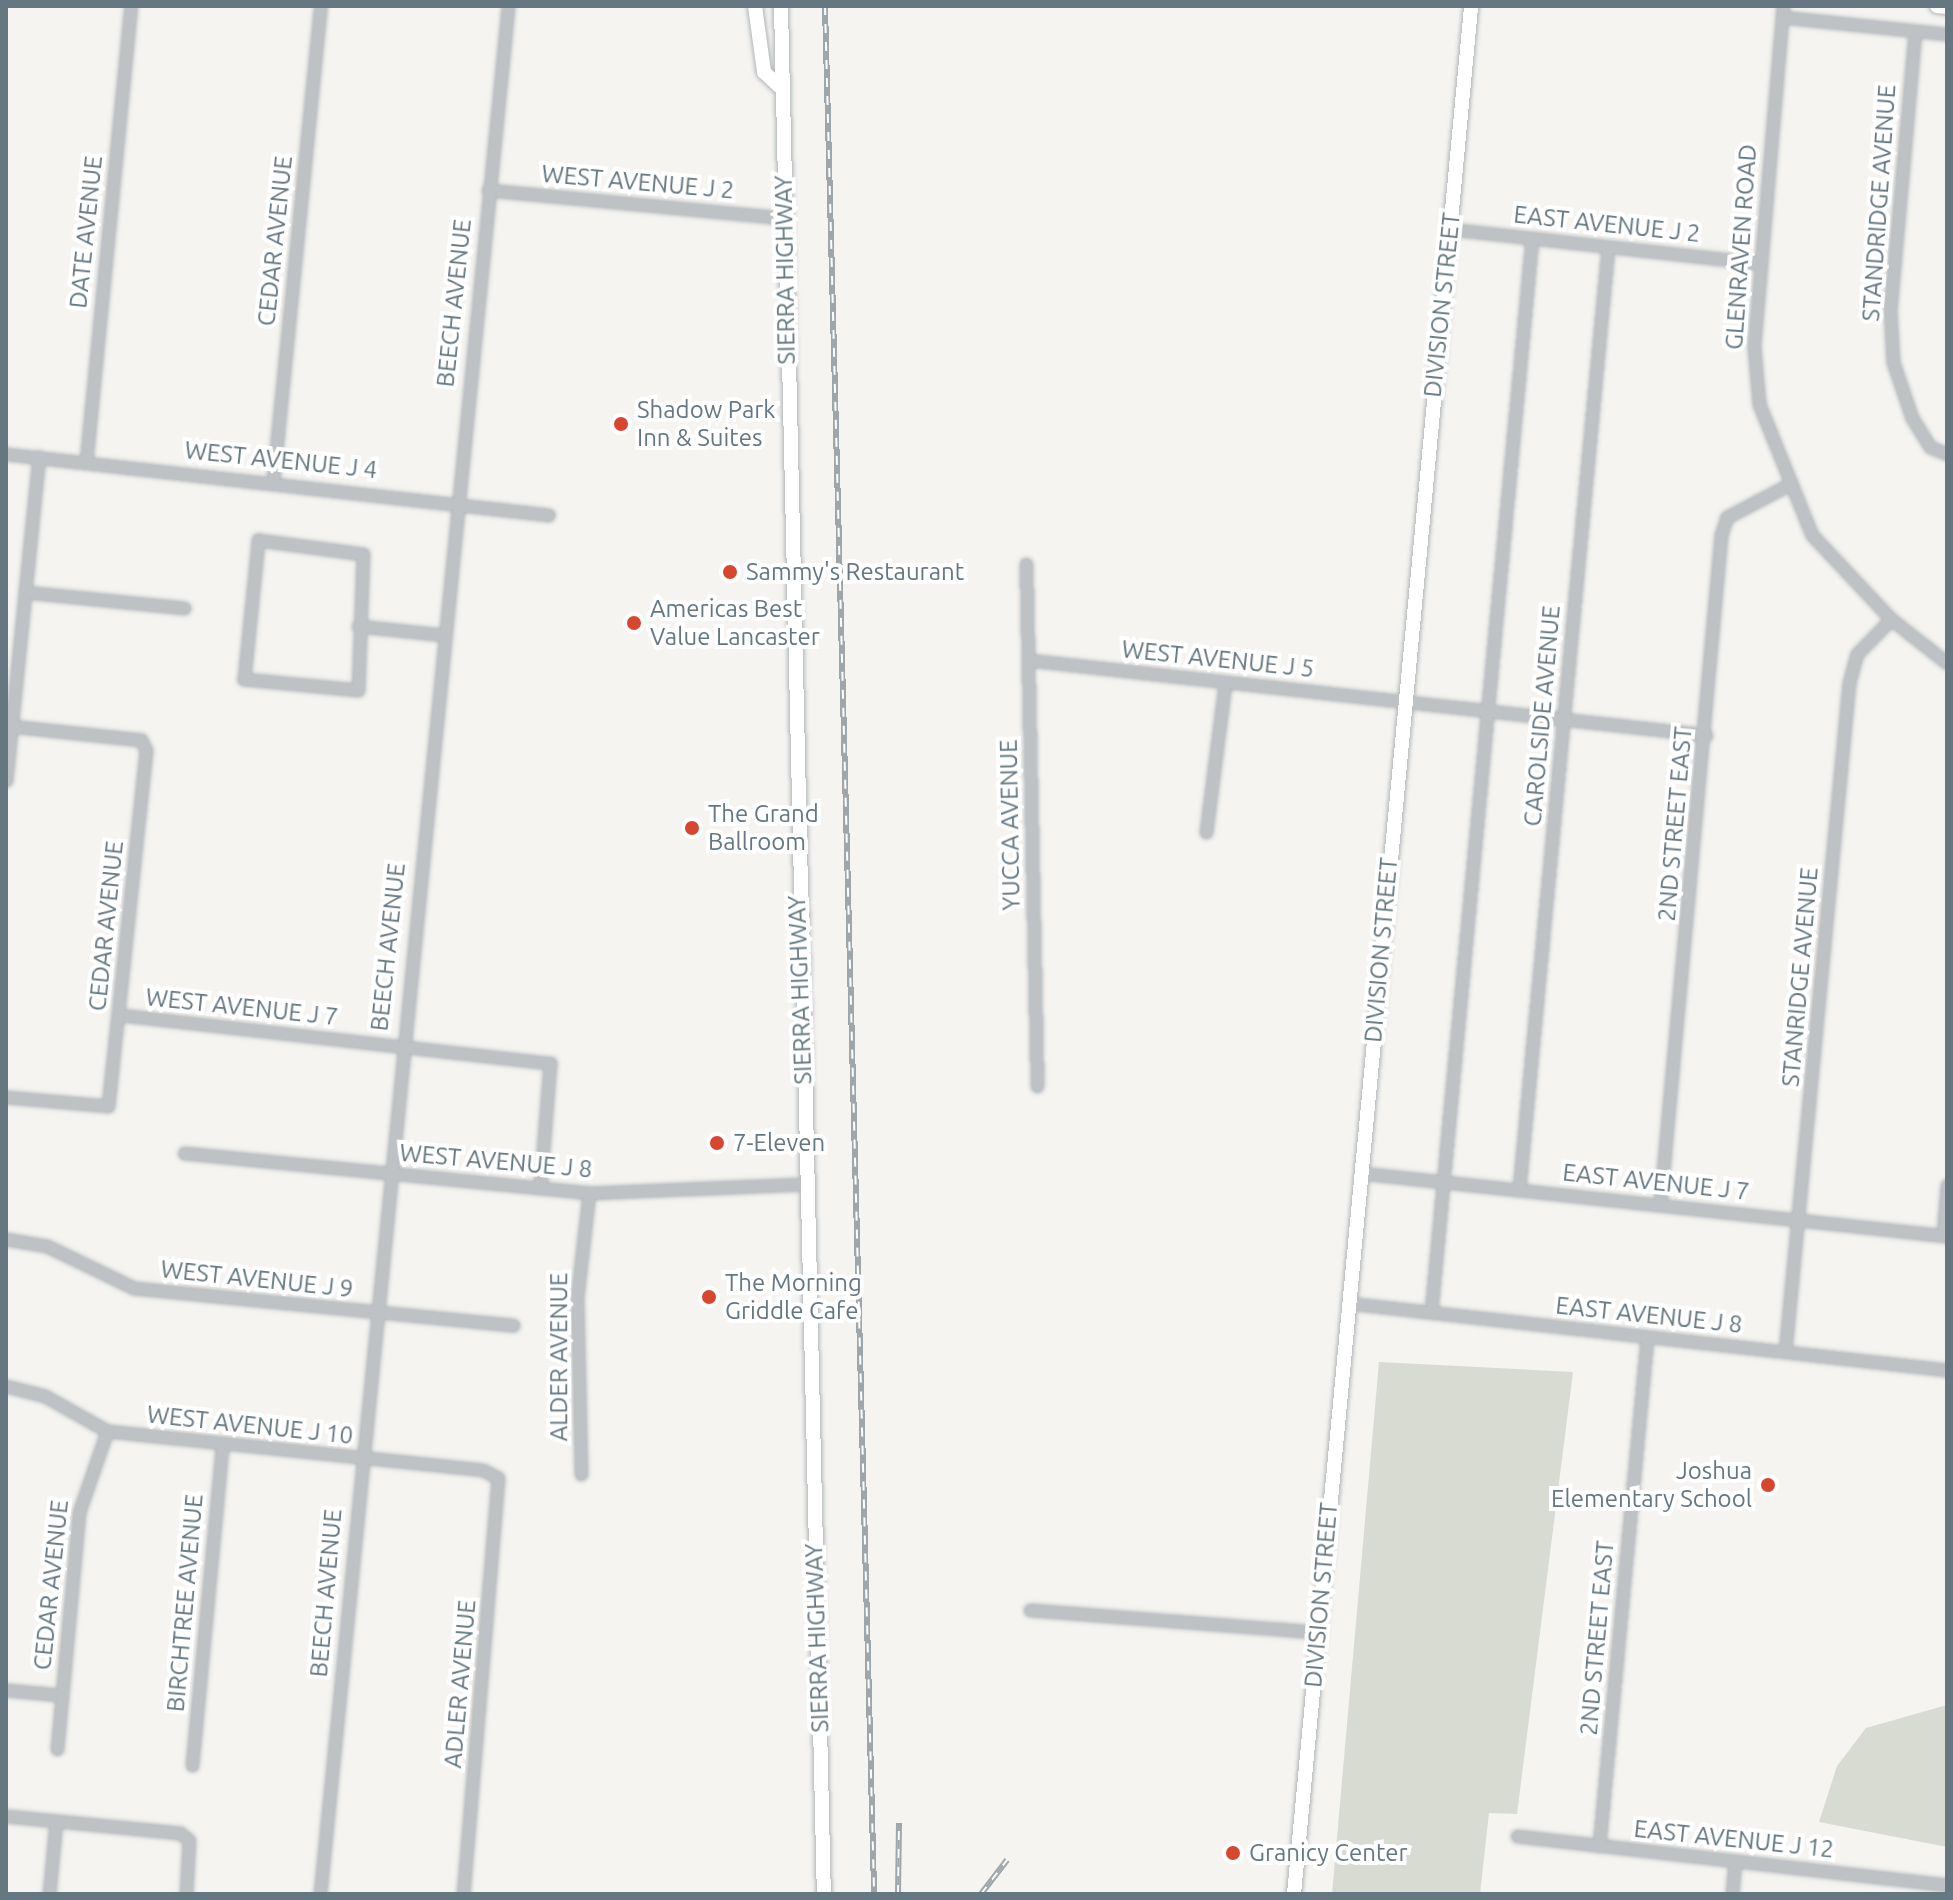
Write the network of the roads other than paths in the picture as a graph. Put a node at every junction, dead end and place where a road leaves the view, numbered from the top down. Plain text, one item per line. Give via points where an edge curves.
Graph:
1 (131, 6) edge
2 (320, 6) edge
3 (508, 6) edge
4 (755, 6) edge
5 (781, 6) edge
6 (1471, 6) edge
7 (1937, 6) edge
8 (1947, 7) edge
9 (1783, 12) edge
10 (1915, 31) junction
11 (1947, 34) edge
12 (779, 86) junction
13 (488, 190) junction
14 (784, 218) junction
15 (1449, 229) junction
16 (1532, 238) junction
17 (1608, 247) junction
18 (1759, 263) junction
19 (6, 454) edge
20 (1947, 454) edge
21 (39, 457) junction
22 (86, 462) junction
23 (273, 481) junction
24 (1788, 485) junction
25 (457, 500) junction
26 (549, 515) dead end
27 (1026, 564) dead end
28 (25, 592) junction
29 (184, 608) dead end
30 (1891, 619) junction
31 (358, 626) junction
32 (443, 635) junction
33 (1028, 660) junction
34 (1947, 663) edge
35 (1225, 683) junction
36 (1403, 701) junction
37 (1489, 710) junction
38 (1565, 718) junction
39 (11, 726) junction
40 (1706, 735) junction
41 (6, 780) edge
42 (1206, 832) dead end
43 (120, 1015) junction
44 (401, 1047) junction
45 (1037, 1086) dead end
46 (6, 1097) edge
47 (184, 1153) dead end
48 (1360, 1173) junction
49 (388, 1174) junction
50 (1444, 1181) junction
51 (805, 1184) junction
52 (1947, 1185) edge
53 (540, 1188) junction
54 (1519, 1189) junction
55 (589, 1193) junction
56 (1660, 1205) junction
57 (1799, 1220) junction
58 (1945, 1236) edge
59 (6, 1239) edge
60 (1347, 1303) junction
61 (1431, 1312) junction
62 (376, 1313) junction
63 (513, 1325) dead end
64 (1647, 1338) junction
65 (1785, 1352) junction
66 (1947, 1370) edge
67 (6, 1386) edge
68 (107, 1431) junction
69 (222, 1446) junction
70 (361, 1459) junction
71 (581, 1474) dead end
72 (498, 1478) joint
73 (1030, 1610) dead end
74 (1317, 1632) junction
75 (6, 1690) edge
76 (61, 1695) junction
77 (57, 1749) dead end
78 (192, 1765) dead end
79 (6, 1816) edge
80 (56, 1821) junction
81 (1517, 1836) dead end
82 (1599, 1846) junction
83 (1735, 1862) junction
84 (1947, 1885) edge
85 (49, 1894) edge
86 (186, 1894) edge
87 (320, 1894) edge
88 (463, 1894) edge
89 (824, 1894) edge
90 (1294, 1894) edge
91 (1732, 1894) edge

1 - 22 street, DATE AVENUE
2 - 23 street, CEDAR AVENUE
3 - 13 street, BEECH AVENUE
4 - 12 main road, SIERRA HIGHWAY via 764,72
5 - 12 main road, SIERRA HIGHWAY via 788,67
6 - 15 main road, DIVISION STREET
7 - 8 main road
9 - 10 street
9 - 18 street, GLENRAVEN ROAD
10 - 11 street
10 - 20 street, STANDRIDGE AVENUE via 1890,309 1893,362 1912,418 1930,447
12 - 14 main road, SIERRA HIGHWAY
13 - 14 street, WEST AVENUE J 2
13 - 25 street, BEECH AVENUE
14 - 51 main road, SIERRA HIGHWAY
15 - 16 street, EAST AVENUE J 2
15 - 36 main road, DIVISION STREET
16 - 17 street, EAST AVENUE J 2
16 - 37 street
17 - 18 street, EAST AVENUE J 2
17 - 38 street, CAROLSIDE AVENUE
18 - 24 street, GLENRAVEN ROAD via 1759,404
19 - 21 street, WEST AVENUE J 4
21 - 22 street, WEST AVENUE J 4
21 - 28 street
22 - 23 street, WEST AVENUE J 4
23 - 25 street, WEST AVENUE J 4
24 - 30 street, GLENRAVEN ROAD via 1812,535
24 - 40 street, 2ND STREET EAST via 1727,517 1721,535
25 - 26 street, WEST AVENUE J 4
25 - 32 street, BEECH AVENUE
27 - 33 street, YUCCA AVENUE
28 - 29 street
28 - 39 street
30 - 34 street, GLENRAVEN ROAD
30 - 57 street, STANRIDGE AVENUE via 1857,654 1849,683
31 - 31 street via 363,554 258,540 244,679 358,690
31 - 32 street
32 - 44 street, BEECH AVENUE
33 - 35 street, WEST AVENUE J 5
33 - 45 street, YUCCA AVENUE
35 - 36 street, WEST AVENUE J 5
35 - 42 street
36 - 37 street, WEST AVENUE J 5
36 - 48 main road, DIVISION STREET
37 - 38 street, WEST AVENUE J 5
37 - 50 street
38 - 40 street, WEST AVENUE J 5
38 - 54 street, CAROLSIDE AVENUE
39 - 41 street
39 - 43 street, CEDAR AVENUE via 141,740 146,750
40 - 56 street, 2ND STREET EAST
43 - 44 street, WEST AVENUE J 7
43 - 46 street, CEDAR AVENUE via 108,1106
44 - 49 street, BEECH AVENUE
44 - 53 street, WEST AVENUE J 7 via 550,1063
47 - 49 street, WEST AVENUE J 8
48 - 50 street, EAST AVENUE J 7
48 - 60 main road, DIVISION STREET
49 - 53 street, WEST AVENUE J 8
49 - 62 street, BEECH AVENUE
50 - 54 street, EAST AVENUE J 7
50 - 61 street
51 - 55 street, WEST AVENUE J 8
51 - 89 main road, SIERRA HIGHWAY
52 - 58 street
53 - 55 street, WEST AVENUE J 8
54 - 56 street, EAST AVENUE J 7
55 - 71 street, ALDER AVENUE via 577,1298
56 - 57 street, EAST AVENUE J 7
57 - 58 street, EAST AVENUE J 7
57 - 65 street, STANRIDGE AVENUE
59 - 62 street, WEST AVENUE J 9 via 47,1246 134,1288
60 - 61 street, EAST AVENUE J 8
60 - 74 main road, DIVISION STREET
61 - 64 street, EAST AVENUE J 8
62 - 63 street, WEST AVENUE J 9
62 - 70 street, BEECH AVENUE
64 - 65 street, EAST AVENUE J 8
64 - 82 street, 2ND STREET EAST
65 - 66 street, EAST AVENUE J 8
67 - 68 street, WEST AVENUE J 10 via 45,1396
68 - 69 street, WEST AVENUE J 10
68 - 76 street, CEDAR AVENUE via 84,1481
69 - 70 street, WEST AVENUE J 10
69 - 78 street, BIRCHTREE AVENUE
70 - 72 street, WEST AVENUE J 10 via 483,1470
70 - 87 street, BEECH AVENUE
72 - 88 street, ADLER AVENUE
73 - 74 street
74 - 90 main road, DIVISION STREET
75 - 76 street
76 - 77 street, CEDAR AVENUE
79 - 80 street
80 - 85 street
80 - 86 street via 180,1833 189,1840
81 - 82 street, EAST AVENUE J 12
82 - 83 street, EAST AVENUE J 12
83 - 84 street, EAST AVENUE J 12
83 - 91 street

